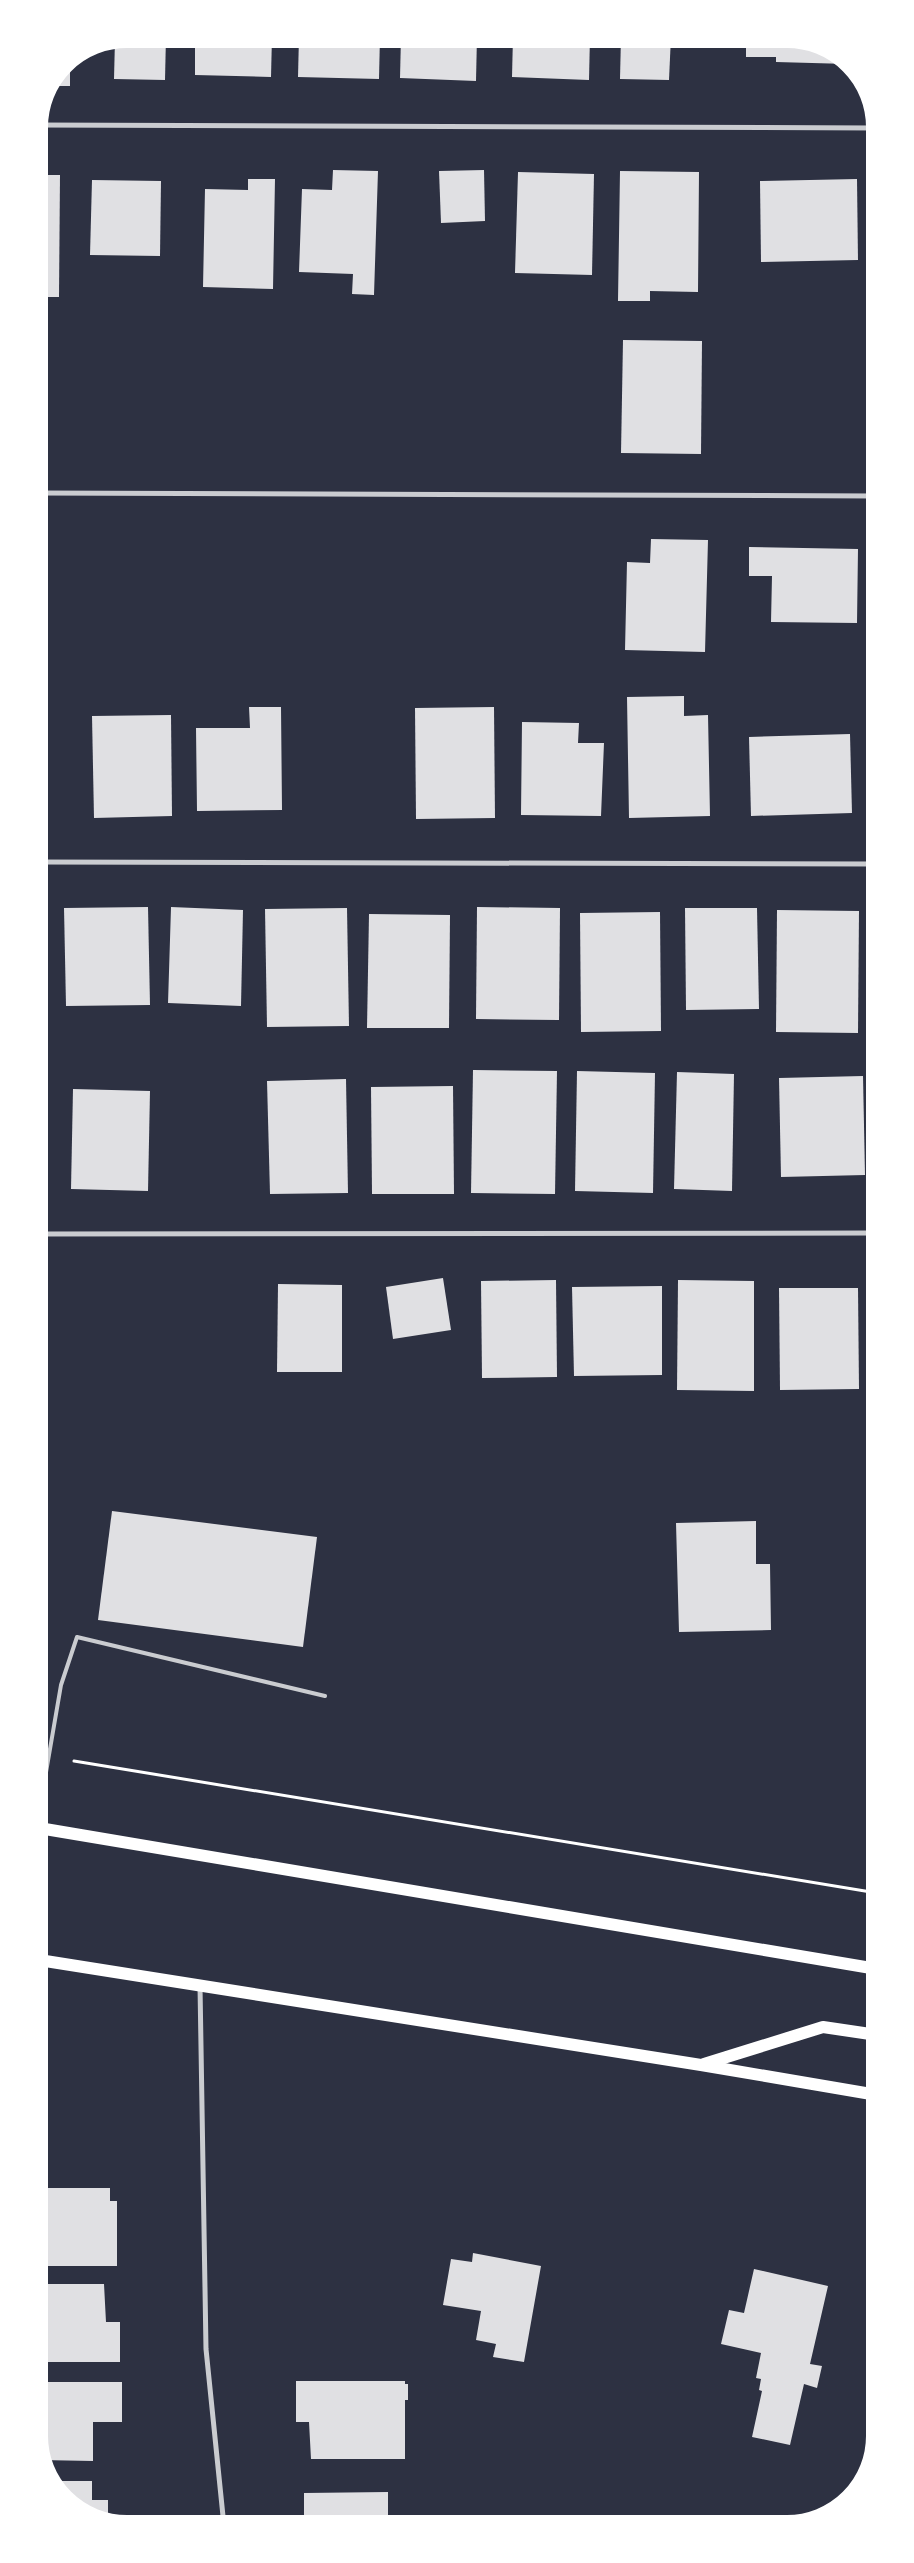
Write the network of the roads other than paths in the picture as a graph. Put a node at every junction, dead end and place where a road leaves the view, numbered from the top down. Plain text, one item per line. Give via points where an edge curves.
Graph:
1 (45, 125) edge
2 (869, 128) edge
3 (45, 493) edge
4 (869, 496) edge
5 (45, 862) edge
6 (869, 864) edge
7 (45, 1234) edge
8 (869, 1234) edge
9 (325, 1696) dead end
10 (45, 1778) edge
11 (45, 1829) edge
12 (45, 1961) edge
13 (869, 1969) edge
14 (200, 1986) junction
15 (869, 2034) edge
16 (701, 2065) junction
17 (869, 2094) edge
18 (223, 2518) edge

1 - 2 street
3 - 4 street
5 - 6 street
7 - 8 street
9 - 10 lane via 77,1637 61,1685
11 - 13 main road
12 - 14 main road
14 - 16 main road
14 - 18 street via 206,2349
15 - 16 main road via 823,2027
16 - 17 main road

